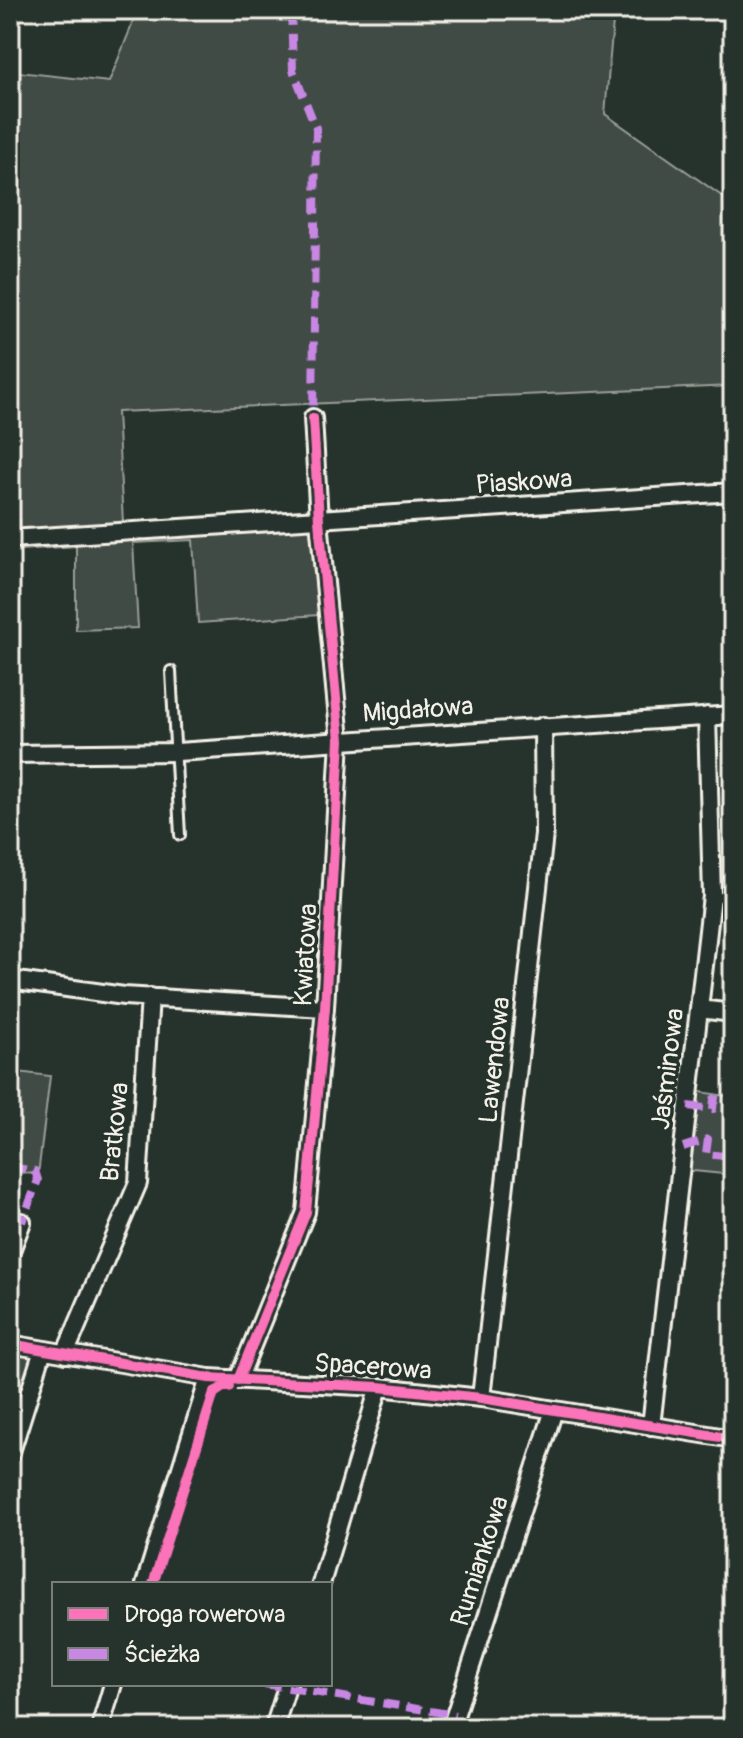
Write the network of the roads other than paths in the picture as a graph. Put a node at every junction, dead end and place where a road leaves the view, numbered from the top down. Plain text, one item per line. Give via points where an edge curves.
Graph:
1 (313, 418) dead end
2 (733, 492) edge
3 (319, 520) junction
4 (10, 539) edge
5 (171, 671) dead end
6 (733, 715) edge
7 (707, 716) junction
8 (543, 726) junction
9 (340, 740) junction
10 (175, 752) junction
11 (10, 754) edge
12 (180, 835) dead end
13 (712, 896) junction
14 (733, 898) edge
15 (10, 980) edge
16 (150, 997) junction
17 (325, 1008) junction
18 (699, 1009) junction
19 (733, 1013) edge
20 (22, 1222) dead end
21 (10, 1253) edge
22 (10, 1344) edge
23 (43, 1350) junction
24 (65, 1354) junction
25 (209, 1378) junction
26 (238, 1380) junction
27 (379, 1387) junction
28 (481, 1398) junction
29 (554, 1410) junction
30 (651, 1426) junction
31 (733, 1439) edge
32 (10, 1455) edge
33 (146, 1582) edge
34 (322, 1582) edge
35 (112, 1686) edge
36 (287, 1686) edge
37 (100, 1728) edge
38 (274, 1728) edge
39 (451, 1728) edge

1 - 3 street
2 - 3 street, Piaskowa
3 - 4 street, Piaskowa
3 - 9 street, Kwiatowa
5 - 10 lane
6 - 7 street, Migdałowa
7 - 8 street, Migdałowa
7 - 13 street, Jaśminowa
8 - 9 street, Migdałowa
8 - 28 street, Lawendowa via 544,834
9 - 10 street, Migdałowa
9 - 17 street, Kwiatowa
10 - 11 street, Migdałowa
10 - 12 lane
13 - 14 lane
13 - 18 street, Jaśminowa
15 - 16 street
16 - 17 street
16 - 24 street, Bratkowa via 138,1183
17 - 26 street, Kwiatowa via 306,1212
18 - 19 street
18 - 30 street, Jaśminowa
20 - 21 street
22 - 23 street, Spacerowa
23 - 24 street, Spacerowa
23 - 32 street
24 - 25 street, Spacerowa
25 - 26 street, Spacerowa
25 - 33 street
26 - 27 street, Spacerowa
27 - 28 street, Spacerowa
27 - 34 street
28 - 29 street, Spacerowa
29 - 30 street, Spacerowa
29 - 39 street, Rumiankowa
30 - 31 street, Spacerowa
35 - 37 street
36 - 38 street

